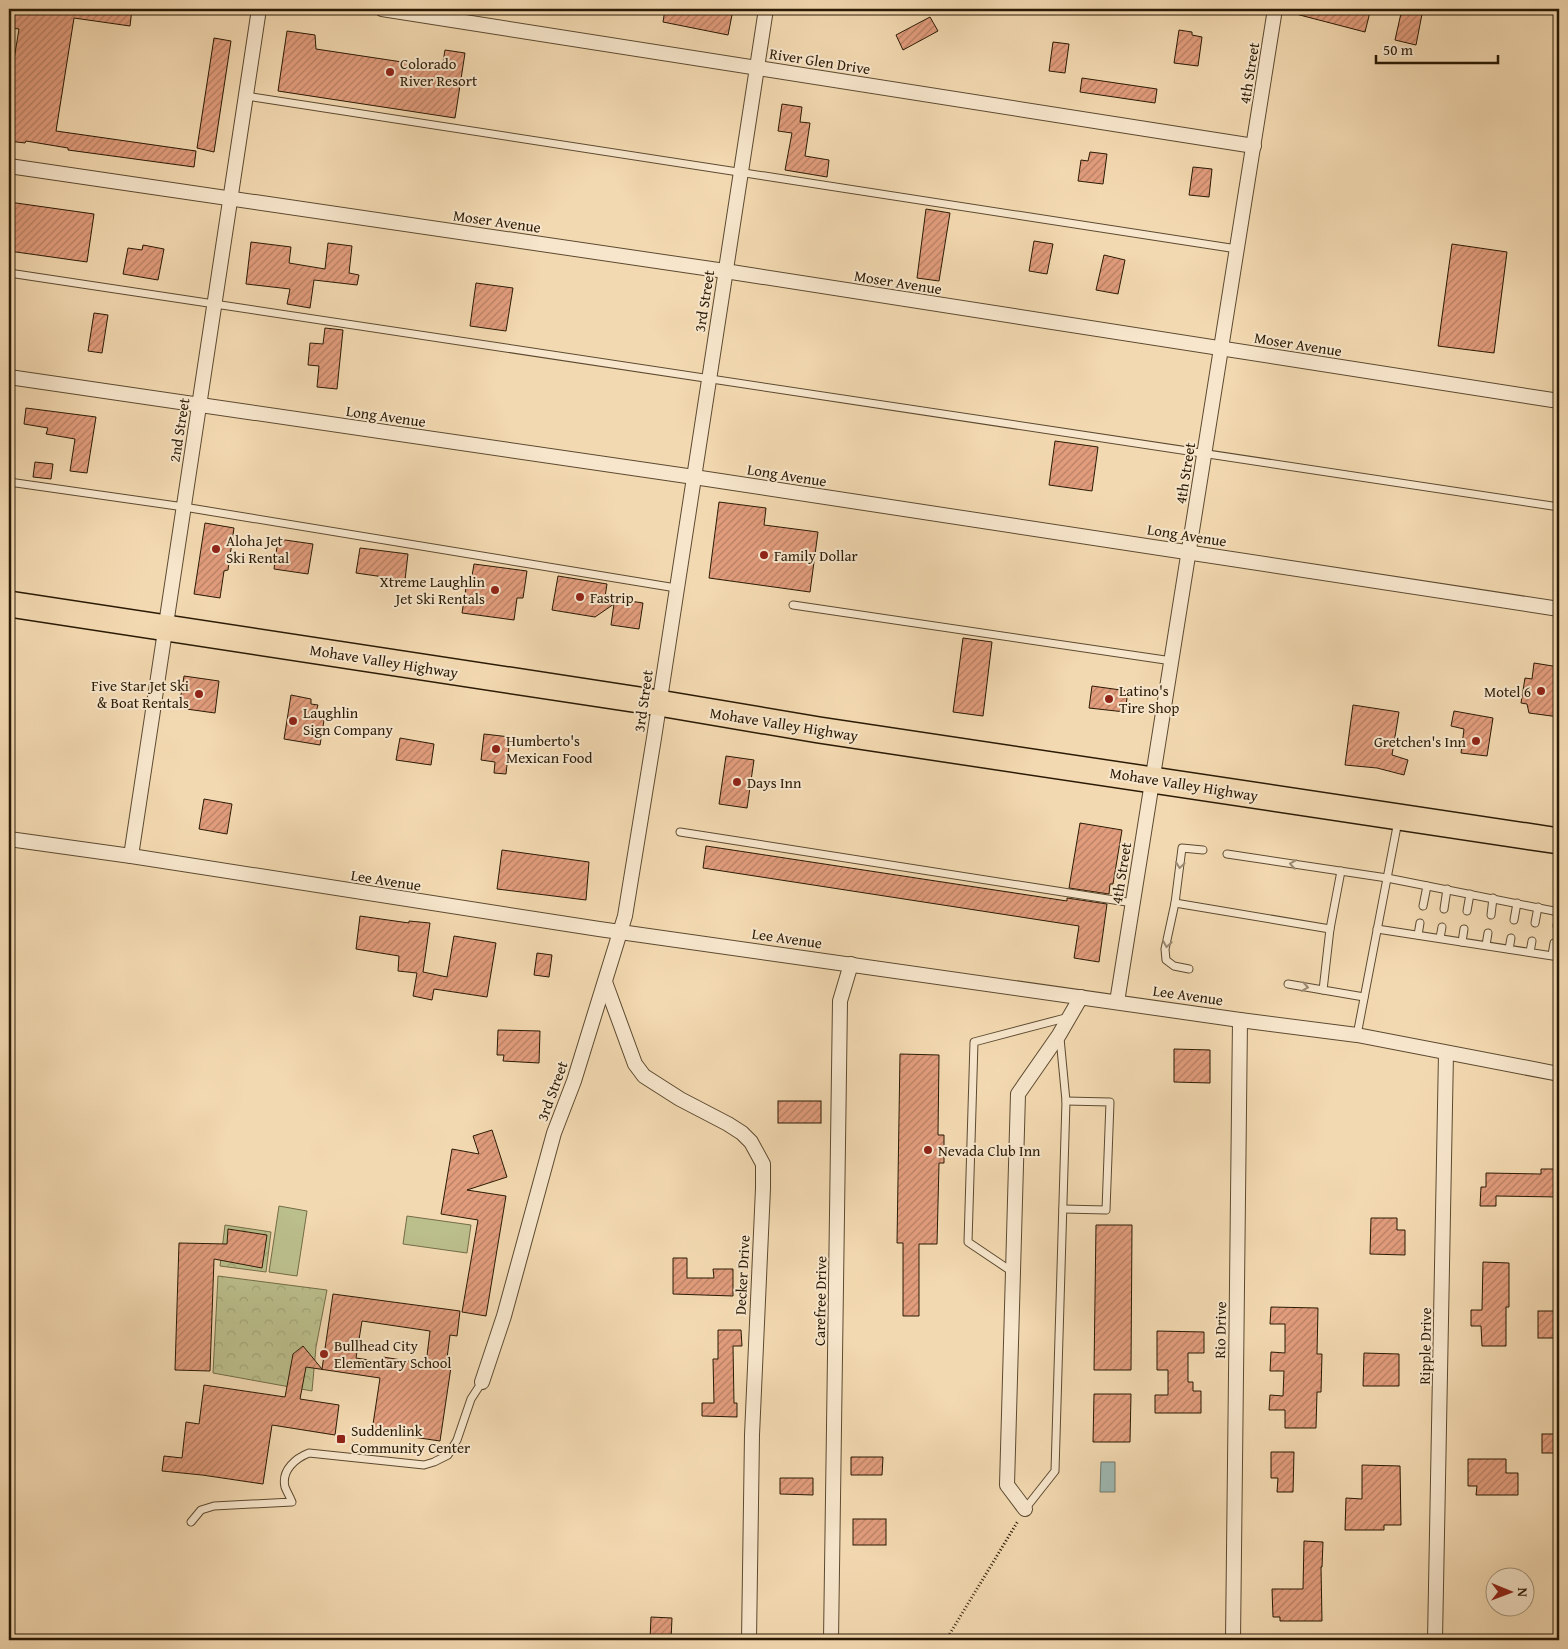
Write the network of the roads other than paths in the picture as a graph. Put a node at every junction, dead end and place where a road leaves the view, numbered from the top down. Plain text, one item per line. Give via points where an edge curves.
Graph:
1 (259, 9) edge
2 (382, 9) edge
3 (766, 9) edge
4 (1275, 9) edge
5 (757, 68) junction
6 (246, 96) junction
7 (1254, 146) junction
8 (9, 166) edge
9 (741, 172) junction
10 (231, 198) junction
11 (1238, 249) junction
12 (725, 271) junction
13 (9, 272) edge
14 (215, 303) junction
15 (1222, 349) junction
16 (9, 377) edge
17 (709, 379) junction
18 (1559, 401) edge
19 (199, 405) junction
20 (1205, 454) junction
21 (694, 477) junction
22 (9, 482) edge
23 (184, 507) junction
24 (1559, 507) edge
25 (1189, 552) junction
26 (676, 588) junction
27 (9, 604) edge
28 (793, 605) dead end
29 (1559, 609) edge
30 (166, 628) junction
31 (1172, 661) junction
32 (659, 703) junction
33 (1153, 780) junction
34 (1399, 817) junction
35 (680, 832) dead end
36 (9, 839) edge
37 (1559, 841) edge
38 (1203, 850) dead end
39 (1227, 854) dead end
40 (131, 856) junction
41 (1341, 871) junction
42 (1387, 878) junction
43 (1427, 886) junction
44 (1448, 890) junction
45 (1470, 894) junction
46 (1493, 898) junction
47 (1175, 902) junction
48 (1133, 903) junction
49 (1517, 903) junction
50 (1423, 906) dead end
51 (1538, 907) junction
52 (1444, 910) dead end
53 (1467, 911) dead end
54 (1559, 913) edge
55 (1491, 915) dead end
56 (1514, 920) dead end
57 (1420, 923) dead end
58 (1535, 923) dead end
59 (1557, 926) dead end
60 (1442, 927) dead end
61 (1377, 928) junction
62 (1330, 929) junction
63 (1464, 929) dead end
64 (619, 932) junction
65 (1488, 933) dead end
66 (1418, 935) junction
67 (1440, 938) junction
68 (1511, 938) dead end
69 (1532, 941) dead end
70 (1462, 942) junction
71 (1554, 943) dead end
72 (1486, 945) junction
73 (1509, 949) junction
74 (1530, 952) junction
75 (1555, 956) edge
76 (851, 964) junction
77 (1189, 969) dead end
78 (605, 982) junction
79 (1288, 984) dead end
80 (1323, 990) junction
81 (1081, 997) junction
82 (1364, 997) junction
83 (1117, 1002) junction
84 (1070, 1017) junction
85 (1240, 1020) junction
86 (1357, 1034) junction
87 (1059, 1035) junction
88 (1446, 1053) junction
89 (1559, 1074) edge
90 (1066, 1101) junction
91 (1063, 1209) junction
92 (1014, 1274) junction
93 (482, 1382) joint
94 (1025, 1509) joint
95 (191, 1522) dead end
96 (749, 1640) edge
97 (832, 1640) edge
98 (1233, 1640) edge
99 (1435, 1640) edge

1 - 6 street, 2nd Street
2 - 5 street, River Glen Drive
3 - 5 street, 3rd Street
4 - 7 street, 4th Street
5 - 7 street, River Glen Drive
5 - 9 street, 3rd Street
6 - 9 lane
6 - 10 street, 2nd Street
7 - 11 street, 4th Street
8 - 10 street, Moser Avenue
9 - 11 lane
9 - 12 street, 3rd Street
10 - 12 street, Moser Avenue
10 - 14 street, 2nd Street
11 - 15 street, 4th Street
12 - 15 street, Moser Avenue
12 - 17 street, 3rd Street
13 - 14 lane
14 - 17 lane
14 - 19 street, 2nd Street
15 - 18 street, Moser Avenue
15 - 20 street, 4th Street
16 - 19 street, Long Avenue
17 - 20 lane
17 - 21 street, 3rd Street
19 - 21 street, Long Avenue
19 - 23 street, 2nd Street
20 - 24 lane
20 - 25 street, 4th Street
21 - 25 street, Long Avenue
21 - 26 street, 3rd Street
22 - 23 lane
23 - 26 lane
23 - 30 street, 2nd Street
25 - 29 street, Long Avenue
25 - 31 street, 4th Street
26 - 32 street, 3rd Street
27 - 30 highway, Mohave Valley Highway
28 - 31 lane
30 - 32 highway, Mohave Valley Highway
30 - 40 street, 2nd Street
31 - 33 street, 4th Street
32 - 33 highway, Mohave Valley Highway
32 - 64 street, 3rd Street via 625,916
33 - 34 highway, Mohave Valley Highway
33 - 48 street, 4th Street
34 - 37 highway, Mohave Valley Highway
34 - 42 lane
35 - 48 lane
36 - 40 street, Lee Avenue
38 -> 47 lane via 1182,848
41 -> 39 lane
40 - 64 street, Lee Avenue
41 - 42 lane
41 - 62 lane
42 - 43 lane
42 - 61 lane
43 - 44 lane
43 - 50 lane
44 - 45 lane
44 - 52 lane
45 - 46 lane
45 - 53 lane
46 - 49 lane
46 - 55 lane
47 - 62 lane
47 -> 77 lane via 1165,949 1166,960 1174,966
48 - 83 street, 4th Street
49 - 51 lane
49 - 56 lane
51 - 54 lane
51 - 58 lane
54 - 59 lane
57 - 66 lane
60 - 67 lane
61 - 66 lane
61 - 82 lane
62 - 80 lane
63 - 70 lane
64 - 76 street, Lee Avenue
64 - 78 street, 3rd Street
65 - 72 lane
66 - 67 lane
67 - 70 lane
68 - 73 lane
69 - 74 lane
70 - 72 lane
71 - 75 lane
72 - 73 lane
73 - 74 lane
74 - 75 lane
76 - 81 street, Lee Avenue
76 - 97 street, Carefree Drive via 840,1000
78 - 93 street, 3rd Street via 574,1082 554,1133 504,1316
78 - 96 street, Decker Drive via 635,1064 644,1076 742,1133 763,1164 752,1435
79 -> 80 lane
80 - 82 lane
81 - 83 street, Lee Avenue
81 - 84 street
82 - 86 lane
83 - 85 street, Lee Avenue
84 - 87 street
84 - 92 lane via 974,1042 968,1242
85 - 86 street, Lee Avenue
85 - 98 street, Rio Drive
86 - 88 street, Lee Avenue
87 - 90 lane
87 - 92 street via 1018,1094
88 - 89 street, Lee Avenue
88 - 99 street, Ripple Drive
90 - 91 lane
90 - 91 lane via 1110,1102 1106,1210
91 - 94 lane via 1055,1471
92 - 94 street via 1007,1485
93 - 95 lane via 471,1399 457,1440 448,1455 434,1462 424,1465 309,1453 298,1457 284,1477 292,1502 214,1506 201,1510

